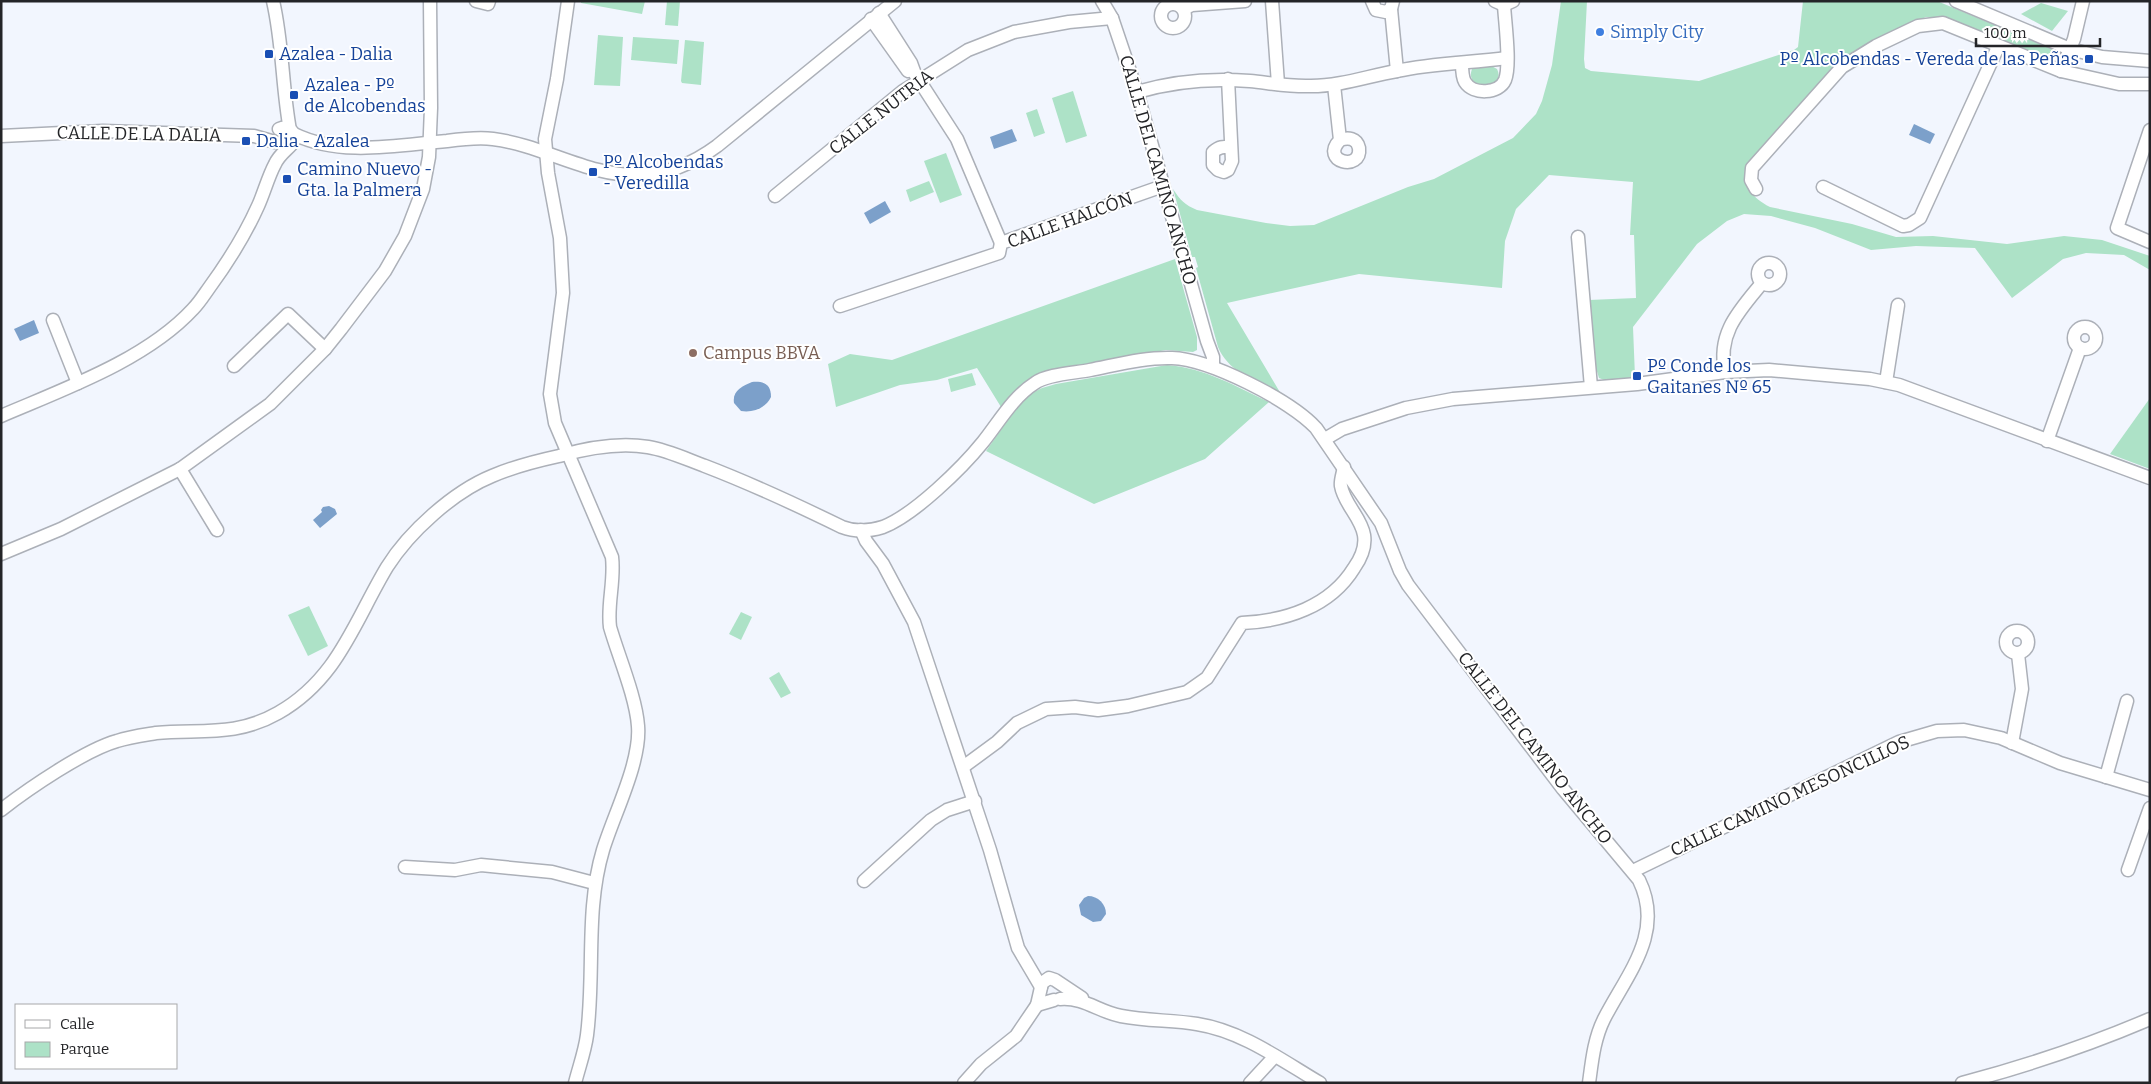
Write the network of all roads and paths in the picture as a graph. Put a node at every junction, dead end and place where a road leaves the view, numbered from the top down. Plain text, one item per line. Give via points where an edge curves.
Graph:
1 (273, 1) edge
2 (430, 1) edge
3 (476, 1) edge
4 (489, 1) edge
5 (568, 1) edge
6 (895, 1) edge
7 (1245, 1) edge
8 (1272, 1) edge
9 (1372, 1) edge
10 (1956, 1) edge
11 (2083, 1) edge
12 (1102, 2) edge
13 (1504, 3) edge
14 (1392, 5) edge
15 (1183, 10) dead end
16 (875, 16) junction
17 (1112, 18) junction
18 (1998, 47) junction
19 (2070, 49) junction
20 (1507, 58) junction
21 (2150, 61) edge
22 (1462, 63) junction
23 (1397, 71) junction
24 (2061, 71) junction
25 (917, 77) junction
26 (1228, 80) junction
27 (1278, 84) junction
28 (2150, 84) edge
29 (1334, 85) junction
30 (1137, 92) junction
31 (2150, 130) edge
32 (1, 136) edge
33 (285, 138) junction
34 (1340, 140) dead end
35 (429, 142) junction
36 (1231, 148) dead end
37 (546, 152) junction
38 (1163, 186) junction
39 (1823, 187) dead end
40 (1756, 189) dead end
41 (775, 196) dead end
42 (1578, 238) dead end
43 (2150, 242) edge
44 (1001, 244) junction
45 (1762, 282) dead end
46 (1898, 305) dead end
47 (840, 306) dead end
48 (53, 320) dead end
49 (2080, 348) dead end
50 (325, 349) junction
51 (1207, 365) junction
52 (234, 366) dead end
53 (1725, 372) junction
54 (1886, 382) junction
55 (78, 383) junction
56 (1591, 387) junction
57 (1, 416) edge
58 (1322, 435) junction
59 (2047, 441) junction
60 (568, 453) junction
61 (1344, 468) junction
62 (180, 469) junction
63 (2150, 478) edge
64 (875, 529) junction
65 (217, 530) dead end
66 (861, 530) junction
67 (1, 554) edge
68 (883, 564) junction
69 (2018, 654) dead end
70 (2127, 701) dead end
71 (2012, 743) junction
72 (963, 767) junction
73 (2106, 777) junction
74 (2150, 790) edge
75 (975, 801) junction
76 (2150, 808) edge
77 (1, 810) edge
78 (405, 867) dead end
79 (2128, 870) dead end
80 (1633, 871) junction
81 (864, 881) dead end
82 (594, 883) junction
83 (1044, 985) junction
84 (1059, 995) junction
85 (1037, 1005) junction
86 (2150, 1019) edge
87 (1275, 1056) junction
88 (575, 1083) edge
89 (964, 1083) edge
90 (1250, 1083) edge
91 (1320, 1083) edge
92 (1589, 1083) edge
93 (1962, 1083) edge

1 - 33 street via 280,29 287,110
2 - 35 street
3 - 4 street via 488,4
5 - 37 street via 546,131
6 - 16 street
7 - 15 street via 1192,5
8 - 27 street
9 - 14 street via 1376,10 1386,12
10 - 19 street
11 - 19 street
12 - 17 street, CALLE DEL CAMINO ANCHO
13 - 20 street
14 - 23 street
16 - 25 street via 911,63
16 - 37 street via 717,146 687,165 656,174 622,175
17 - 25 street, CALLE NUTRIA via 1014,32 968,50
17 - 30 street, CALLE DEL CAMINO ANCHO
18 - 24 street
18 - 39 street via 1920,218 1903,226
18 - 40 street via 1943,22 1918,26 1876,46 1842,67 1752,168 1751,180
19 - 21 street
19 - 24 street
20 - 22 street
20 - 22 street via 1506,78 1492,90 1477,90 1469,86 1462,74
22 - 23 street
23 - 29 street
24 - 28 street via 2120,84
25 - 41 street, CALLE NUTRIA
25 - 44 street via 957,139
26 - 27 street
26 - 30 street via 1189,81
26 - 36 street
27 - 29 street
29 - 34 street
30 - 38 street, CALLE DEL CAMINO ANCHO
31 - 43 street via 2117,228
32 - 33 street, CALLE DE LA DALIA via 103,131
33 - 35 street via 374,148
33 - 55 street via 259,206 226,265 194,309 128,358
35 - 37 street via 490,138
35 - 50 street via 423,188 405,236 385,271
37 - 60 street via 560,238 563,293 550,394 555,423
38 - 44 street, CALLE HALCÓN
38 - 51 street, CALLE DEL CAMINO ANCHO via 1212,352
42 - 56 street
44 - 47 street, CALLE HALCÓN via 999,252
45 - 53 street via 1730,327 1723,345
46 - 54 street
48 - 55 street
49 - 59 street
50 - 52 street via 288,314
50 - 62 street via 270,404
51 - 58 street, CALLE DEL CAMINO ANCHO via 1289,406 1306,417
51 - 64 street, CALLE DEL CAMINO ANCHO via 1175,358 1155,358 1036,381 1020,394 982,444 941,487 899,518
53 - 54 street via 1769,370
53 - 56 street
54 - 59 street
55 - 57 street
56 - 58 street via 1453,399 1406,408
58 - 61 street, CALLE DEL CAMINO ANCHO
59 - 63 street
60 - 66 street via 619,445 671,453 743,481 842,527
60 - 77 street via 490,477 425,522 388,566 359,622 335,659 311,690 279,713 258,723 227,731 154,734 116,741 82,757
60 - 82 street via 612,558 614,582 608,613 610,627 638,725 635,756
61 - 72 street via 1340,485 1364,534 1364,547 1346,580 1325,600 1296,614 1242,623 1207,678 1188,692 1098,710 1075,707 1046,709 1017,723
61 - 80 street, CALLE DEL CAMINO ANCHO via 1381,523 1408,585 1564,789
62 - 65 street
62 - 67 street via 61,529
64 - 66 street
64 - 68 street
66 - 68 street
68 - 72 street via 914,622
69 - 71 street via 2022,689
70 - 73 street
71 - 73 street, CALLE CAMINO MESONCILLOS
71 - 80 street, CALLE CAMINO MESONCILLOS via 1964,730 1937,731 1899,742
72 - 75 street
73 - 74 street, CALLE CAMINO MESONCILLOS
75 - 81 street via 947,810 931,820
75 - 83 street via 1018,948
76 - 79 street
78 - 82 street via 455,870 481,865 552,872
80 - 92 street, CALLE DEL CAMINO ANCHO via 1645,892 1649,911 1647,932 1637,960 1603,1021 1593,1050
82 - 88 street via 588,1024
83 - 84 street via 1045,995
83 - 84 street via 1055,980
83 - 85 street
84 - 85 street
84 - 87 street via 1120,1016 1214,1028 1242,1038
85 - 89 street via 1016,1036 981,1064
86 - 93 street via 2026,1066
87 - 90 street
87 - 91 street

